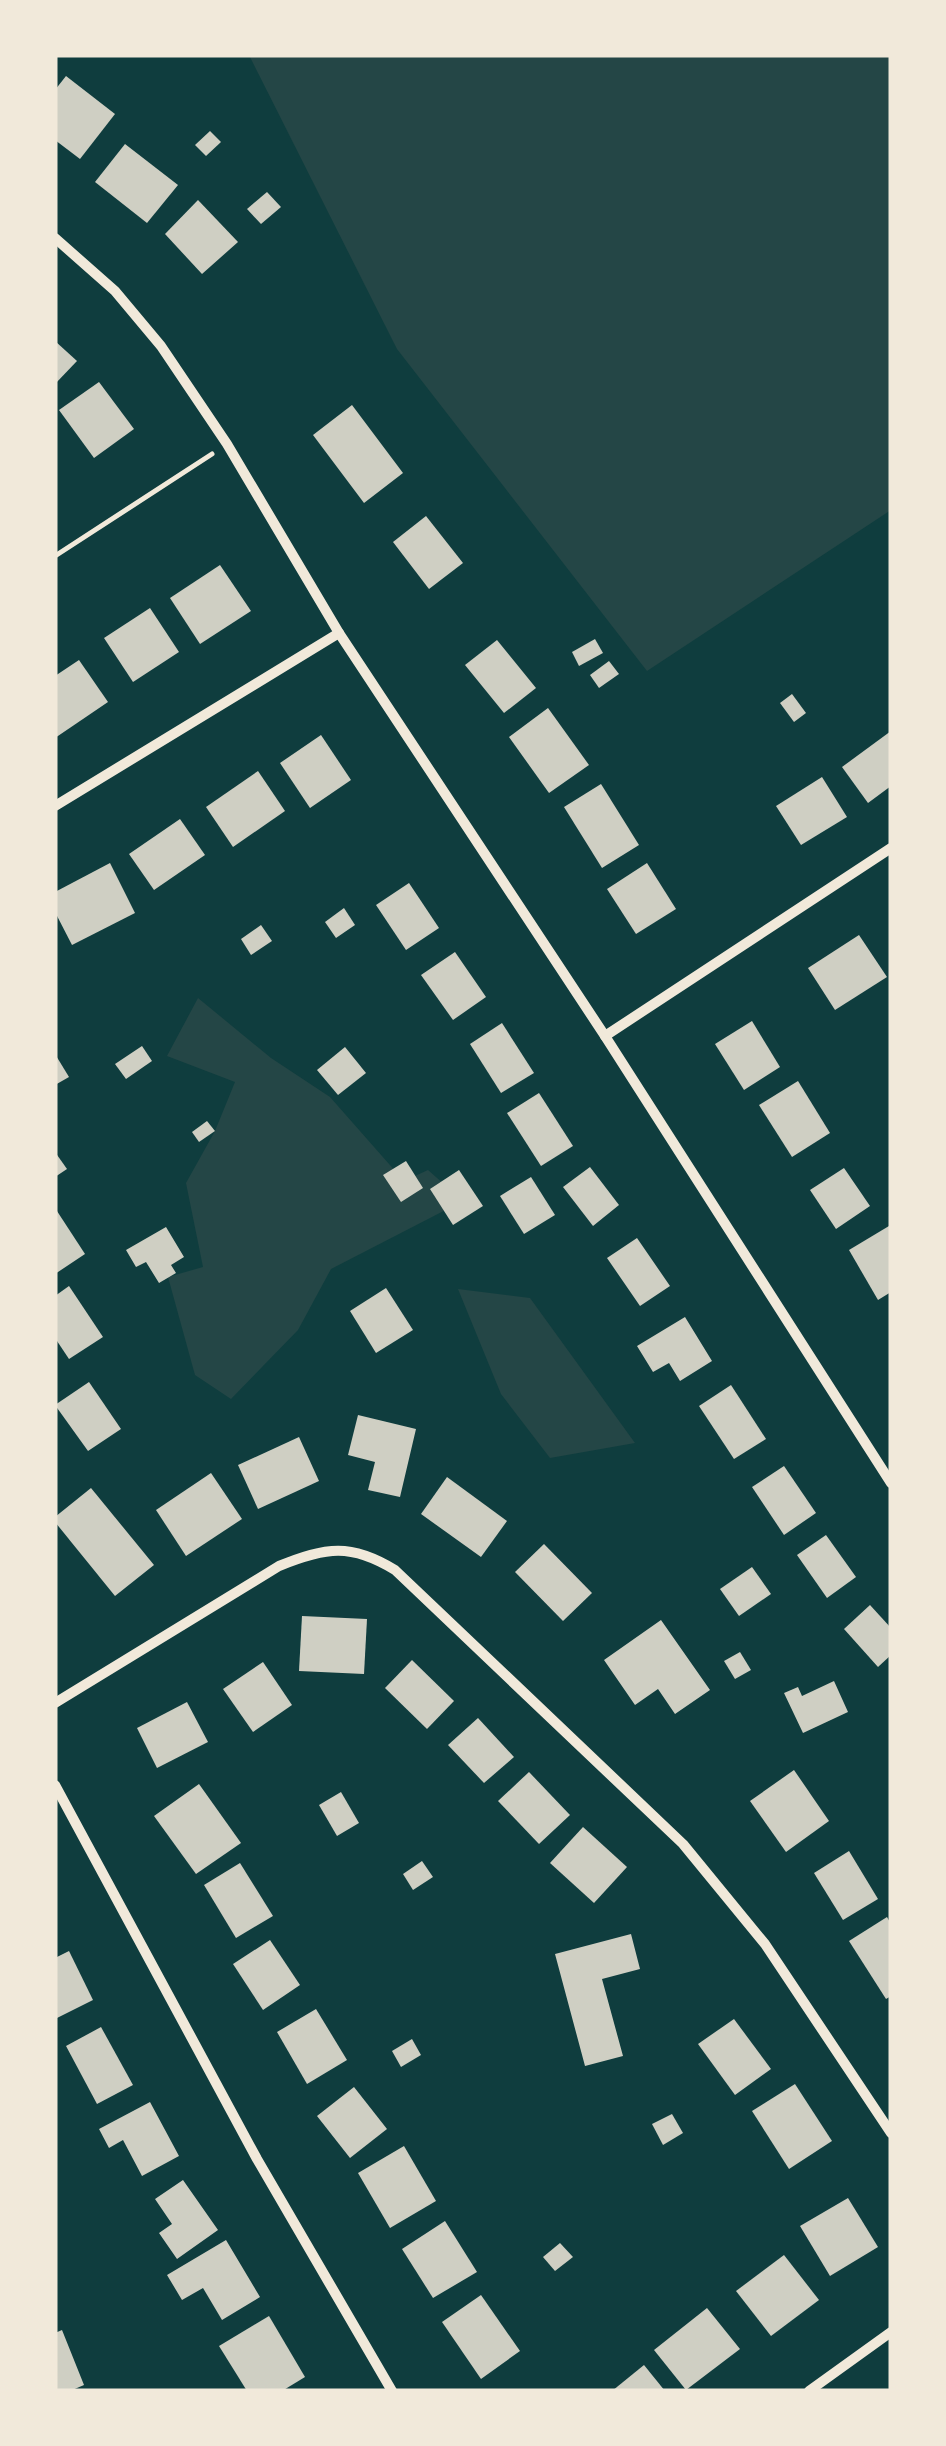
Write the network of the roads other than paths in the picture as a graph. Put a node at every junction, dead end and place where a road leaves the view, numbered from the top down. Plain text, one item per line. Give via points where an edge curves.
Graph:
1 (55, 238) edge
2 (339, 633) junction
3 (55, 806) edge
4 (891, 848) edge
5 (606, 1036) junction
6 (891, 1483) edge
7 (55, 1703) edge
8 (55, 1785) edge
9 (891, 2133) edge
10 (891, 2332) edge
11 (392, 2391) edge
12 (808, 2391) edge

1 - 2 street via 115,291 161,346
2 - 3 street
2 - 5 street
4 - 5 street
5 - 6 street
7 - 9 street via 280,1566 338,1549 380,1561 683,1844 764,1944
8 - 11 street via 256,2159
10 - 12 street

